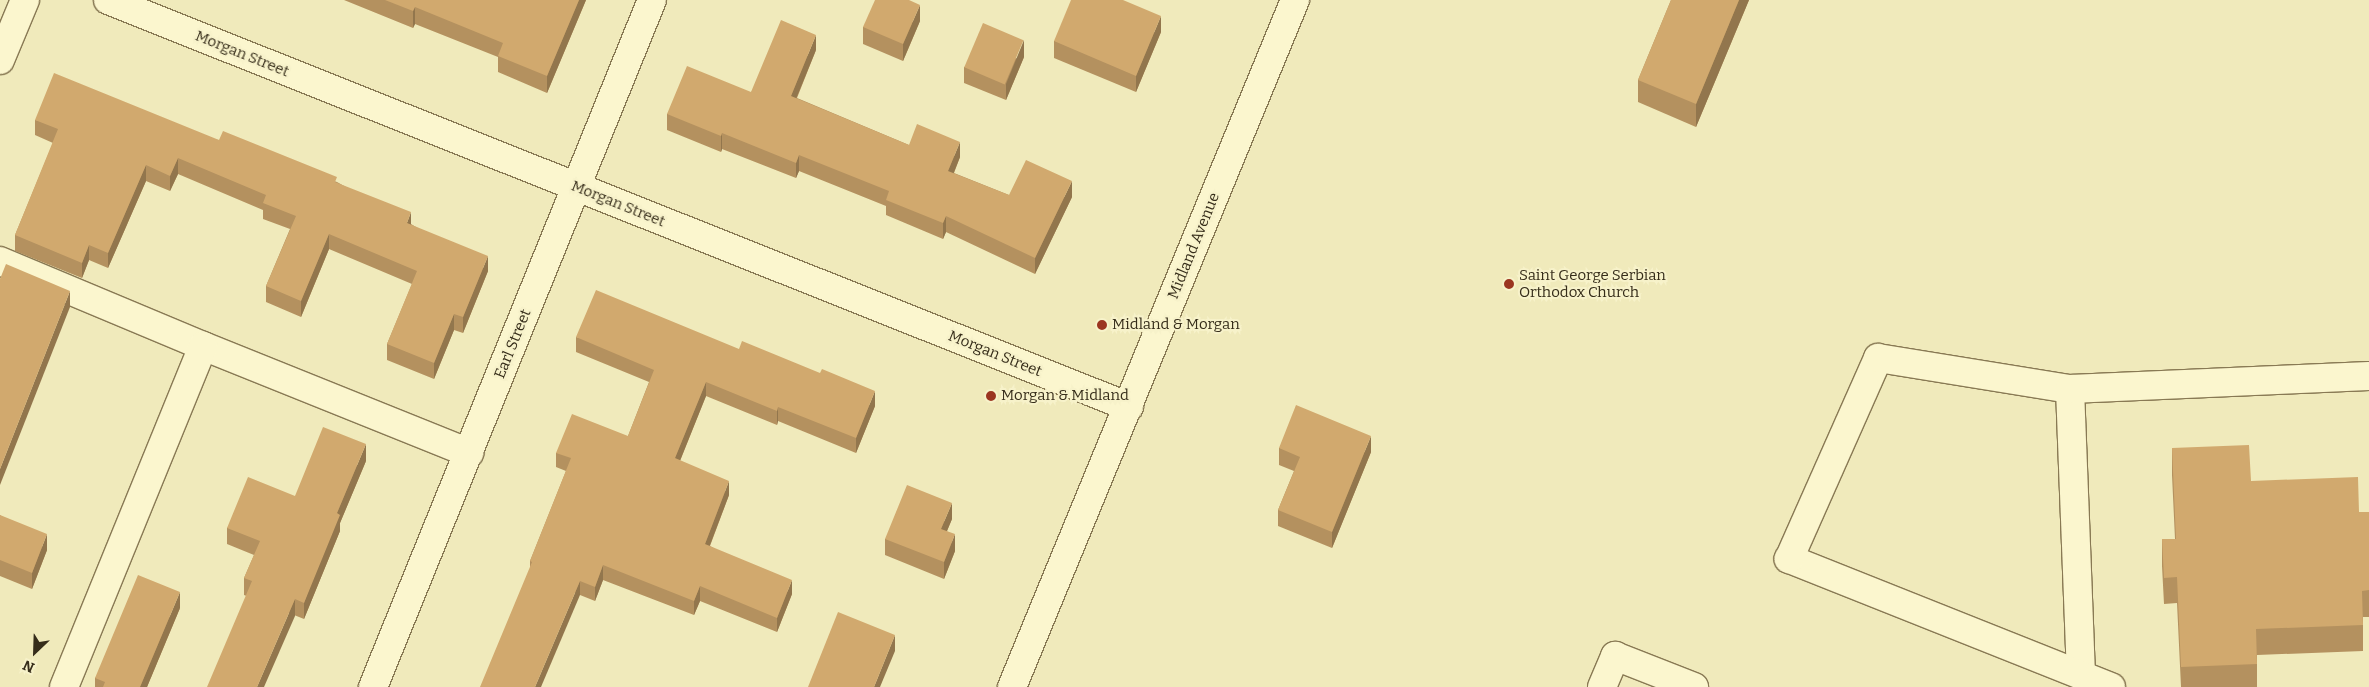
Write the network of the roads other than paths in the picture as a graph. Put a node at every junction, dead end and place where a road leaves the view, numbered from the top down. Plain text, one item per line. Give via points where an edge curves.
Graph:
1 (25, 0) edge
2 (108, 0) edge
3 (652, 0) edge
4 (1296, 0) edge
5 (0, 60) edge
6 (576, 187) junction
7 (0, 261) edge
8 (203, 346) junction
9 (2369, 376) edge
10 (2070, 389) junction
11 (1129, 407) junction
12 (468, 453) junction
13 (2081, 675) junction
14 (64, 687) edge
15 (374, 687) edge
16 (1012, 687) edge
17 (1602, 687) edge
18 (1694, 687) edge
19 (2111, 687) edge

1 - 5 street
2 - 6 street, Morgan Street
3 - 6 street, Earl Street
4 - 11 street, Midland Avenue
6 - 11 street, Morgan Street
6 - 12 street, Earl Street
7 - 8 street
8 - 12 street
8 - 14 street
9 - 10 street
10 - 13 street
10 - 13 street via 1878,358 1789,559
11 - 16 street, Midland Avenue
12 - 15 street, Earl Street
13 - 19 street
17 - 18 street via 1615,656

